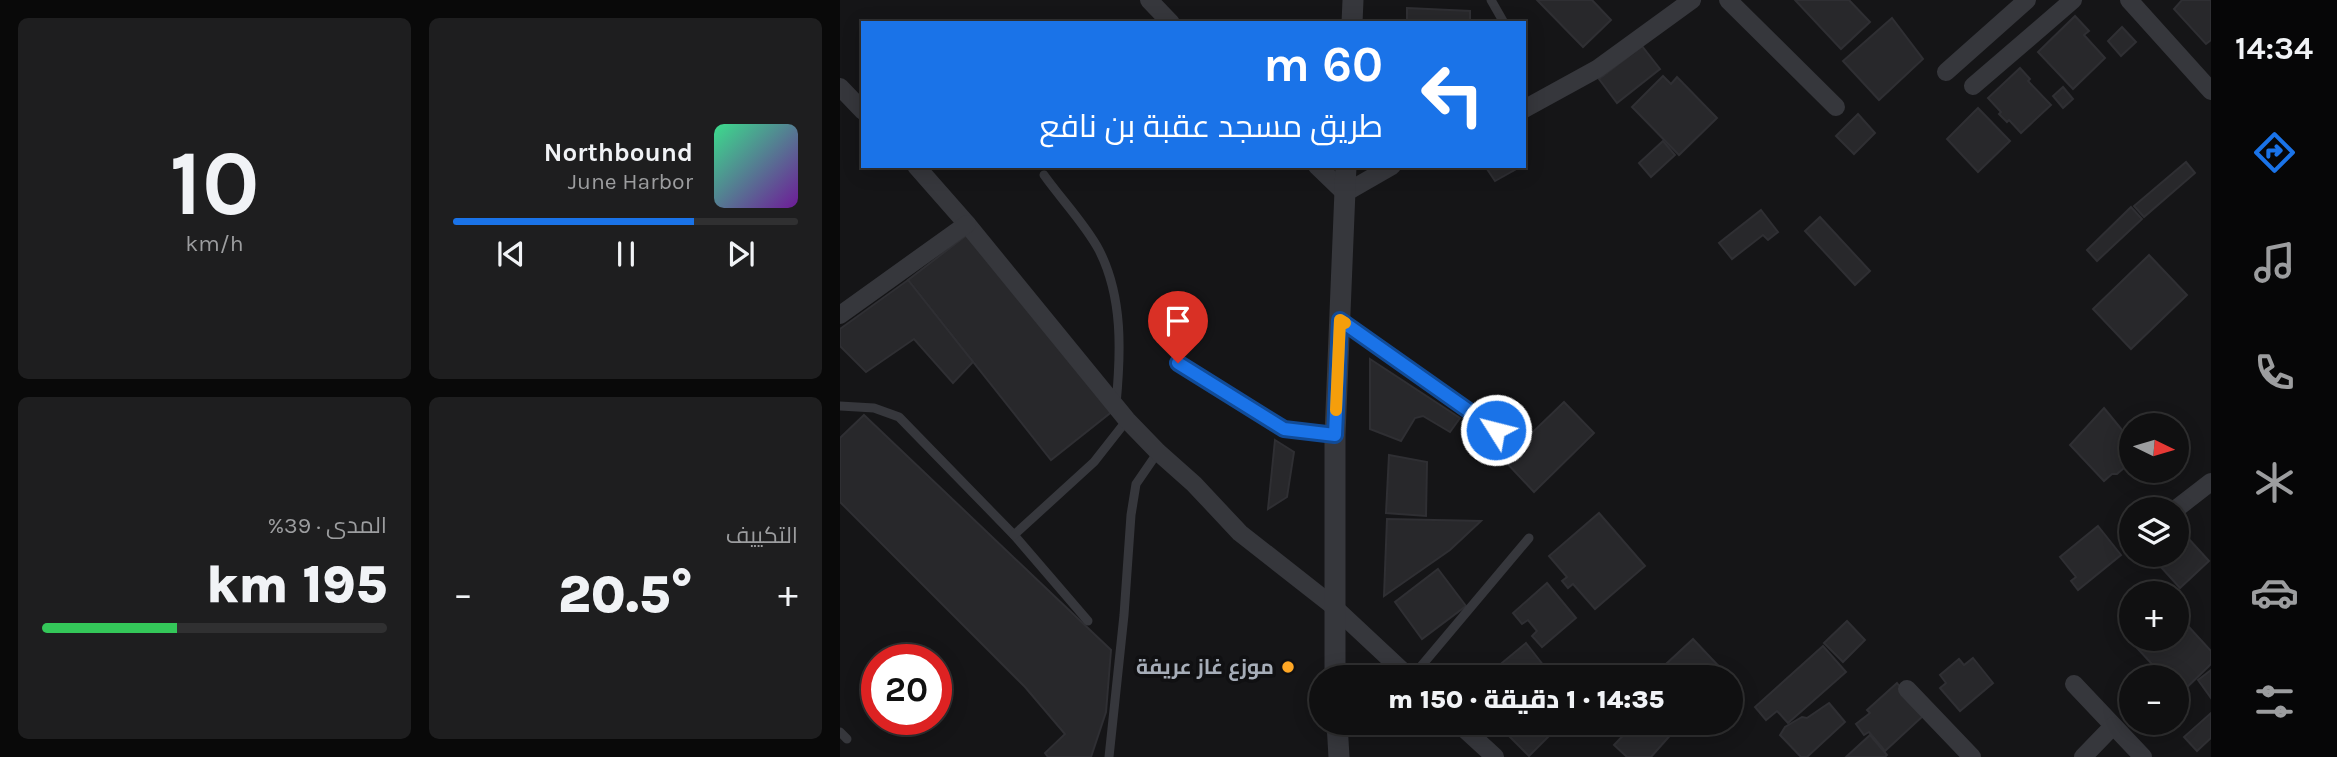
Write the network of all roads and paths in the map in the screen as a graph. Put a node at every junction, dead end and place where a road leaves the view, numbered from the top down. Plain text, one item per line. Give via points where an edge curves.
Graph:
1 (1149, 0) edge
2 (1492, 0) edge
3 (1692, 0) edge
4 (1728, 0) edge
5 (2027, 0) edge
6 (2073, 0) edge
7 (2129, 0) edge
8 (1169, 21) edge
9 (1503, 21) dead end
10 (1946, 72) dead end
11 (1973, 86) dead end
12 (840, 87) edge
13 (2211, 91) edge
14 (1836, 107) dead end
15 (861, 108) edge
16 (1526, 108) edge
17 (918, 168) edge
18 (1319, 168) edge
19 (1346, 168) edge
20 (1389, 168) edge
21 (1044, 175) dead end
22 (1345, 193) junction
23 (967, 224) junction
24 (840, 314) edge
25 (1340, 320) junction
26 (1178, 363) dead end
27 (840, 406) edge
28 (1121, 413) junction
29 (1496, 430) dead end
30 (1335, 435) junction
31 (1158, 452) junction
32 (2211, 482) edge
33 (2189, 499) edge
34 (1014, 535) junction
35 (1529, 538) dead end
36 (1334, 606) junction
37 (1087, 621) dead end
38 (1335, 665) edge
39 (1398, 665) edge
40 (1421, 665) edge
41 (2074, 684) dead end
42 (1906, 690) dead end
43 (2113, 726) junction
44 (1338, 735) edge
45 (1471, 735) edge
46 (1109, 757) edge
47 (1339, 757) edge
48 (1495, 757) edge
49 (1972, 757) edge
50 (2083, 757) edge
51 (2143, 757) edge

1 - 8 street
2 - 9 lane
3 - 16 street via 1597,69
4 - 14 street
5 - 10 street
6 - 11 street
7 - 13 street
12 - 15 street
17 - 23 street
18 - 22 street
19 - 22 street
20 - 22 street
21 - 28 lane via 1098,248 1114,285
22 - 25 street
23 - 24 street
23 - 28 street
25 - 29 lane
25 - 30 street
26 - 30 lane via 1284,429
27 - 34 lane via 874,408 899,417
28 - 31 street
28 - 34 lane via 1094,461
30 - 36 street
31 - 36 street via 1240,533
31 - 46 lane via 1136,484
32 - 33 street
34 - 37 lane
35 - 40 lane
36 - 38 street
36 - 39 street
41 - 43 street
42 - 49 street
43 - 50 street
43 - 51 street
44 - 47 street
45 - 48 street

